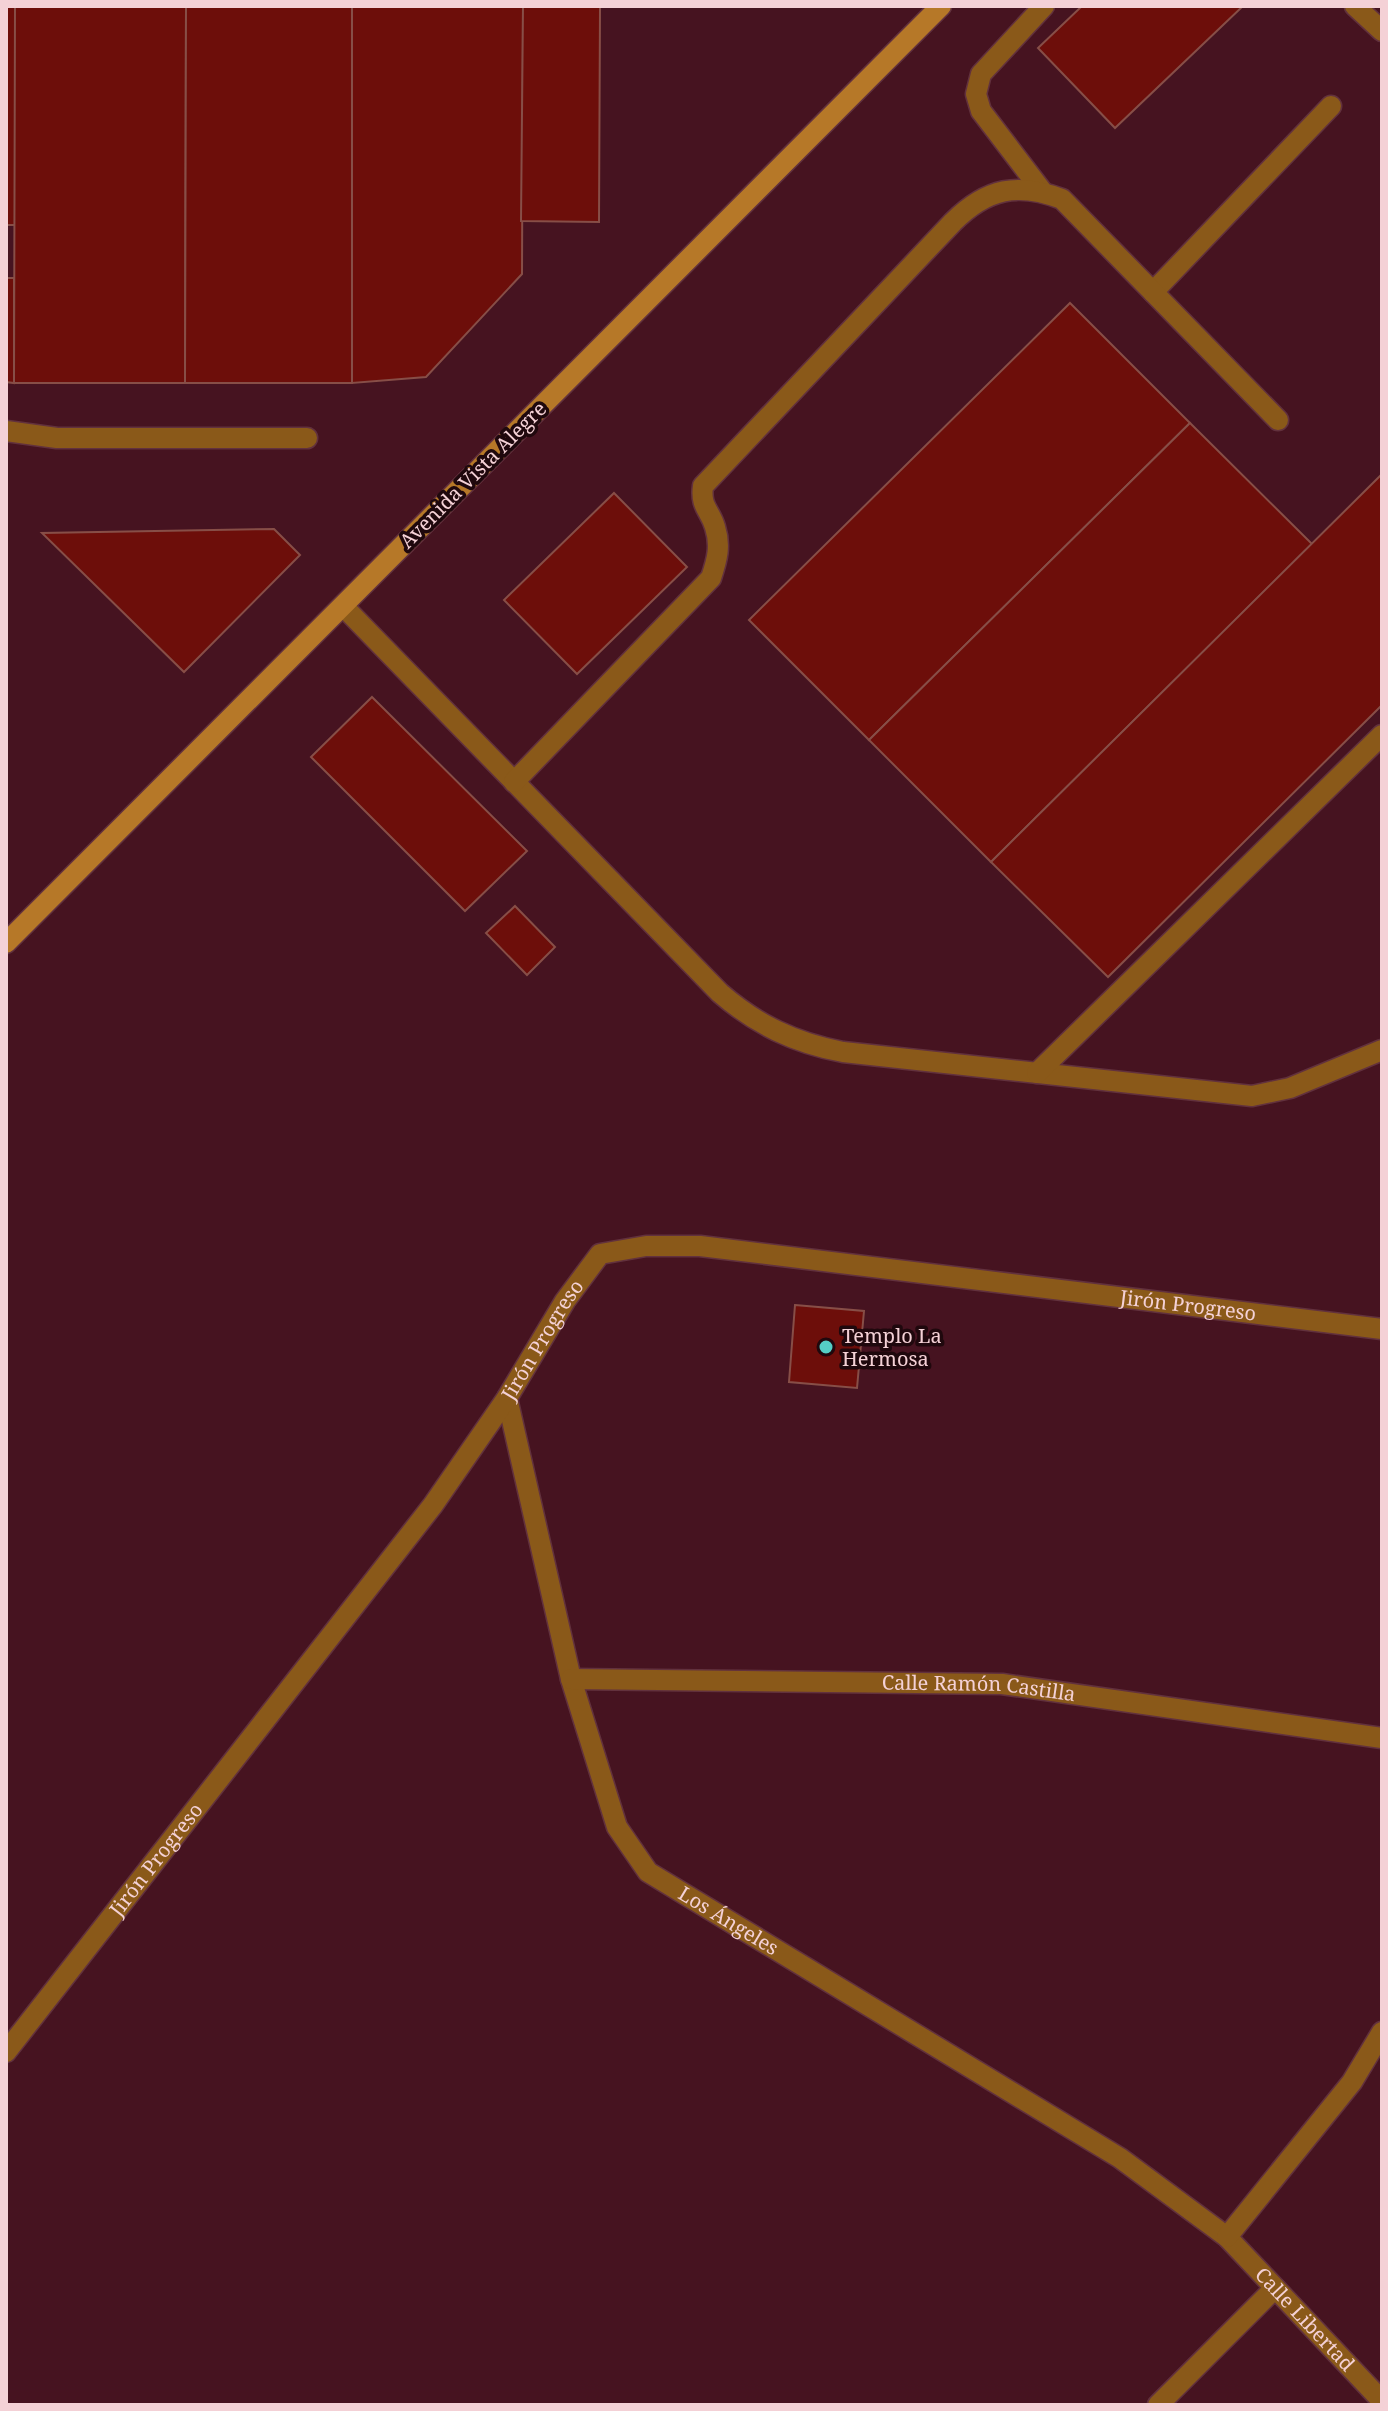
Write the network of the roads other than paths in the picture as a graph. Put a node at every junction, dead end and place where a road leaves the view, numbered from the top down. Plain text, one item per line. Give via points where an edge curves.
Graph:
1 (941, 6) edge
2 (1044, 6) edge
3 (1355, 6) edge
4 (1382, 31) edge
5 (1331, 106) dead end
6 (1042, 191) junction
7 (1153, 292) junction
8 (1278, 420) dead end
9 (6, 431) edge
10 (307, 438) dead end
11 (343, 606) junction
12 (1382, 735) edge
13 (514, 782) junction
14 (6, 943) edge
15 (1382, 1050) edge
16 (1037, 1073) junction
17 (1382, 1329) edge
18 (507, 1398) junction
19 (571, 1679) junction
20 (1382, 1738) edge
21 (1382, 2032) edge
22 (6, 2052) edge
23 (1227, 2237) junction
24 (1275, 2288) junction
25 (1382, 2401) edge
26 (1158, 2405) edge

1 - 11 street, Avenida Vista Alegre
2 - 6 street via 981,74 976,94 981,111
3 - 4 street
5 - 7 street
6 - 7 street via 1062,199
6 - 13 street via 997,192 966,209 703,486 704,507 715,525 720,550 711,578
7 - 8 street
9 - 10 street via 57,438
11 - 13 street
11 - 14 street, Avenida Vista Alegre
12 - 16 street
13 - 16 street via 720,993 763,1026 843,1052
15 - 16 street via 1290,1088 1252,1096
17 - 18 street, Jirón Progreso via 700,1246 646,1246 600,1254
18 - 19 street, Los Ángeles
18 - 22 street, Jirón Progreso via 433,1505
19 - 20 street, Calle Ramón Castilla via 1002,1684
19 - 23 street, Los Ángeles via 617,1827 648,1872 1120,2158
21 - 23 street via 1352,2082
23 - 24 street, Calle Libertad
24 - 25 street, Calle Libertad
24 - 26 street

